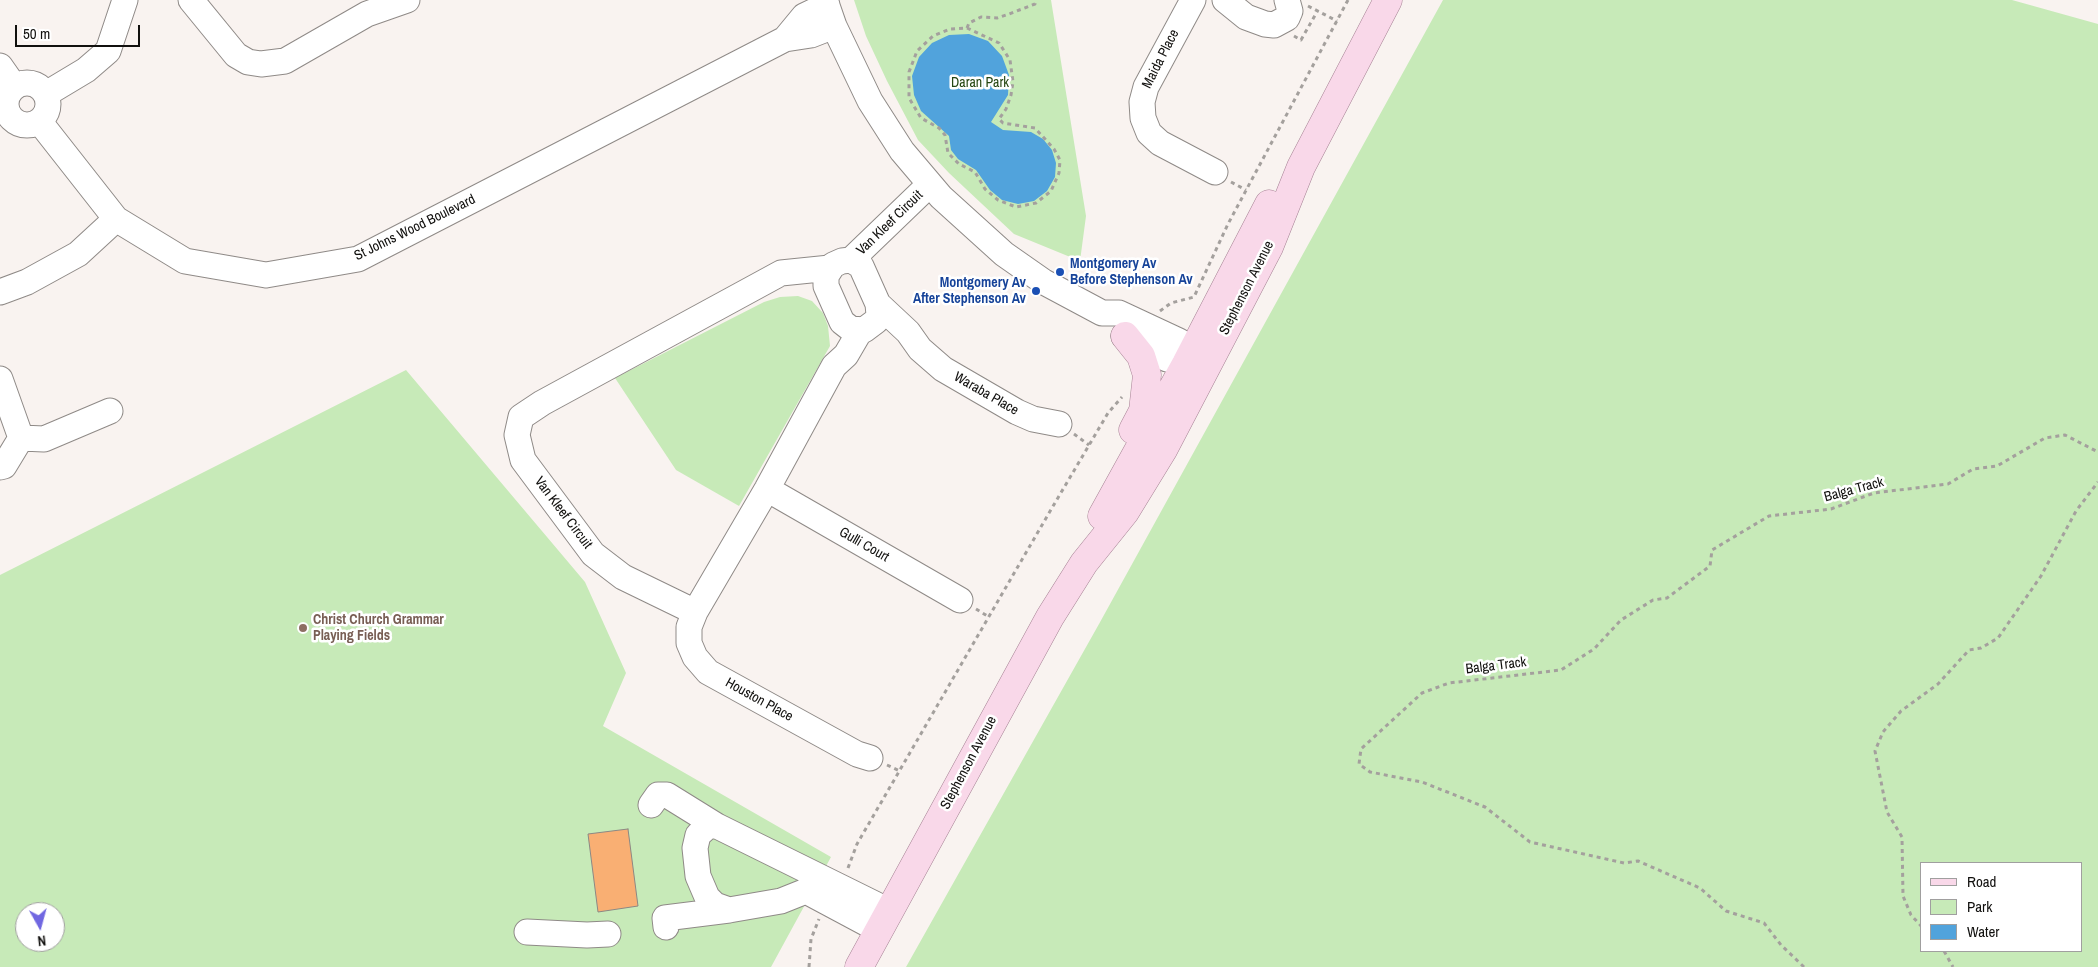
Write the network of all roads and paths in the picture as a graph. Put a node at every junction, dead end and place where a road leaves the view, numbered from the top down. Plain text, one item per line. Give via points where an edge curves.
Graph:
1 (125, 0) edge
2 (191, 0) edge
3 (407, 0) edge
4 (1035, 0) edge
5 (1192, 0) edge
6 (1225, 0) edge
7 (1287, 0) edge
8 (1348, 0) edge
9 (1374, 0) edge
10 (1388, 0) edge
11 (1311, 6) dead end
12 (829, 10) edge
13 (1337, 21) junction
14 (967, 28) junction
15 (0, 66) edge
16 (14, 86) junction
17 (46, 94) junction
18 (5, 120) edge
19 (39, 121) junction
20 (1220, 176) joint
21 (1246, 190) junction
22 (935, 191) junction
23 (116, 219) junction
24 (1269, 247) junction
25 (843, 272) junction
26 (0, 292) edge
27 (1102, 313) junction
28 (1156, 316) dead end
29 (863, 321) junction
30 (1125, 336) junction
31 (1186, 364) junction
32 (0, 380) edge
33 (1126, 392) dead end
34 (1188, 402) junction
35 (110, 410) dead end
36 (1059, 424) dead end
37 (21, 438) junction
38 (2098, 452) edge
39 (0, 467) edge
40 (2098, 482) edge
41 (768, 489) junction
42 (1102, 517) junction
43 (1084, 562) junction
44 (960, 600) dead end
45 (695, 612) junction
46 (870, 758) dead end
47 (651, 804) dead end
48 (717, 826) junction
49 (844, 874) dead end
50 (729, 910) junction
51 (822, 914) dead end
52 (884, 920) junction
53 (1920, 925) edge
54 (666, 927) dead end
55 (527, 932) dead end
56 (608, 934) dead end
57 (1945, 952) edge
58 (809, 967) edge
59 (859, 967) edge
60 (1804, 967) edge
61 (1953, 967) edge

1 - 17 street via 108,51 86,70
2 - 3 street via 236,56 261,64 286,61 360,18
4 - 14 path via 1035,4 997,18 981,17 969,23
5 - 20 street, Maida Place via 1146,87 1142,110 1148,132 1154,138
6 - 7 street via 1246,17 1274,25 1287,18 1290,11
8 - 13 path
9 - 31 main road, Stephenson Avenue
10 - 24 main road, Stephenson Avenue via 1301,167
11 - 13 path
12 - 22 street via 870,101 902,151
12 - 23 street, St Johns Wood Boulevard via 811,35 785,38 358,259 266,275 185,260
13 - 21 path
14 - 14 path via 950,29 933,36 917,51 909,72 909,98 921,118 945,135 948,153 959,164 975,172 998,200 1016,207 1036,203 1051,191 1059,173 1060,160 1035,128 1004,123 999,119 1011,95 1010,60 999,43
15 - 16 street
16 - 17 street via 29,82
16 - 18 street via 5,100
17 - 19 street via 46,114
18 - 19 street via 24,125
19 - 23 street, St Johns Wood Boulevard
20 - 21 path
21 - 28 path via 1194,297 1164,306
22 - 25 street, Van Kleef Circuit
22 - 27 street via 1004,254 1044,282
23 - 26 street via 78,254 27,282
24 - 31 street via 1213,343
24 - 34 main road, Stephenson Avenue
25 - 29 street
25 - 29 street
25 - 45 street, Van Kleef Circuit via 781,273 521,417 517,435 522,460 594,554 623,577
27 - 30 street via 1112,328
27 - 31 street via 1119,312 1179,340
29 - 36 street, Waraba Place via 920,349 943,369 977,390 1033,419
29 - 41 street via 846,356 834,366
30 - 31 street via 1167,359
30 - 42 main road via 1145,364 1146,398 1143,411 1105,483
31 - 34 street
31 - 42 main road, Stephenson Avenue
32 - 37 street
33 - 49 path via 1108,413 1049,513 857,844
34 - 43 main road, Stephenson Avenue via 1125,512
35 - 37 street via 44,440
37 - 39 street via 4,466
38 - 60 path, Balga Track via 2065,435 2045,438 1997,466 1973,469 1948,484 1874,493 1831,509 1769,516 1712,550 1710,566 1667,598 1653,600 1621,620 1594,650 1562,670 1449,683 1422,693 1361,749 1359,764 1370,772 1422,782 1484,807 1530,842 1624,863 1638,861 1700,888 1726,911 1764,923
40 - 53 path via 2076,511 2041,576 1998,638 1981,648 1969,650 1938,684 1901,711 1883,732 1875,751 1887,812 1902,837 1903,896
41 - 44 street, Gulli Court
41 - 45 street
42 - 43 main road, Stephenson Avenue
43 - 52 main road, Stephenson Avenue via 1019,671
45 - 46 street, Houston Place via 689,627 689,643 695,657 708,672 857,754
47 - 48 street via 658,795 666,795
48 - 50 street via 708,826 695,841 697,869 707,896 715,905
48 - 52 street
50 - 52 street via 781,901 806,891
50 - 54 street via 665,918
51 - 58 path via 813,931
52 - 59 main road, Stephenson Avenue
55 - 56 street
57 - 61 path

